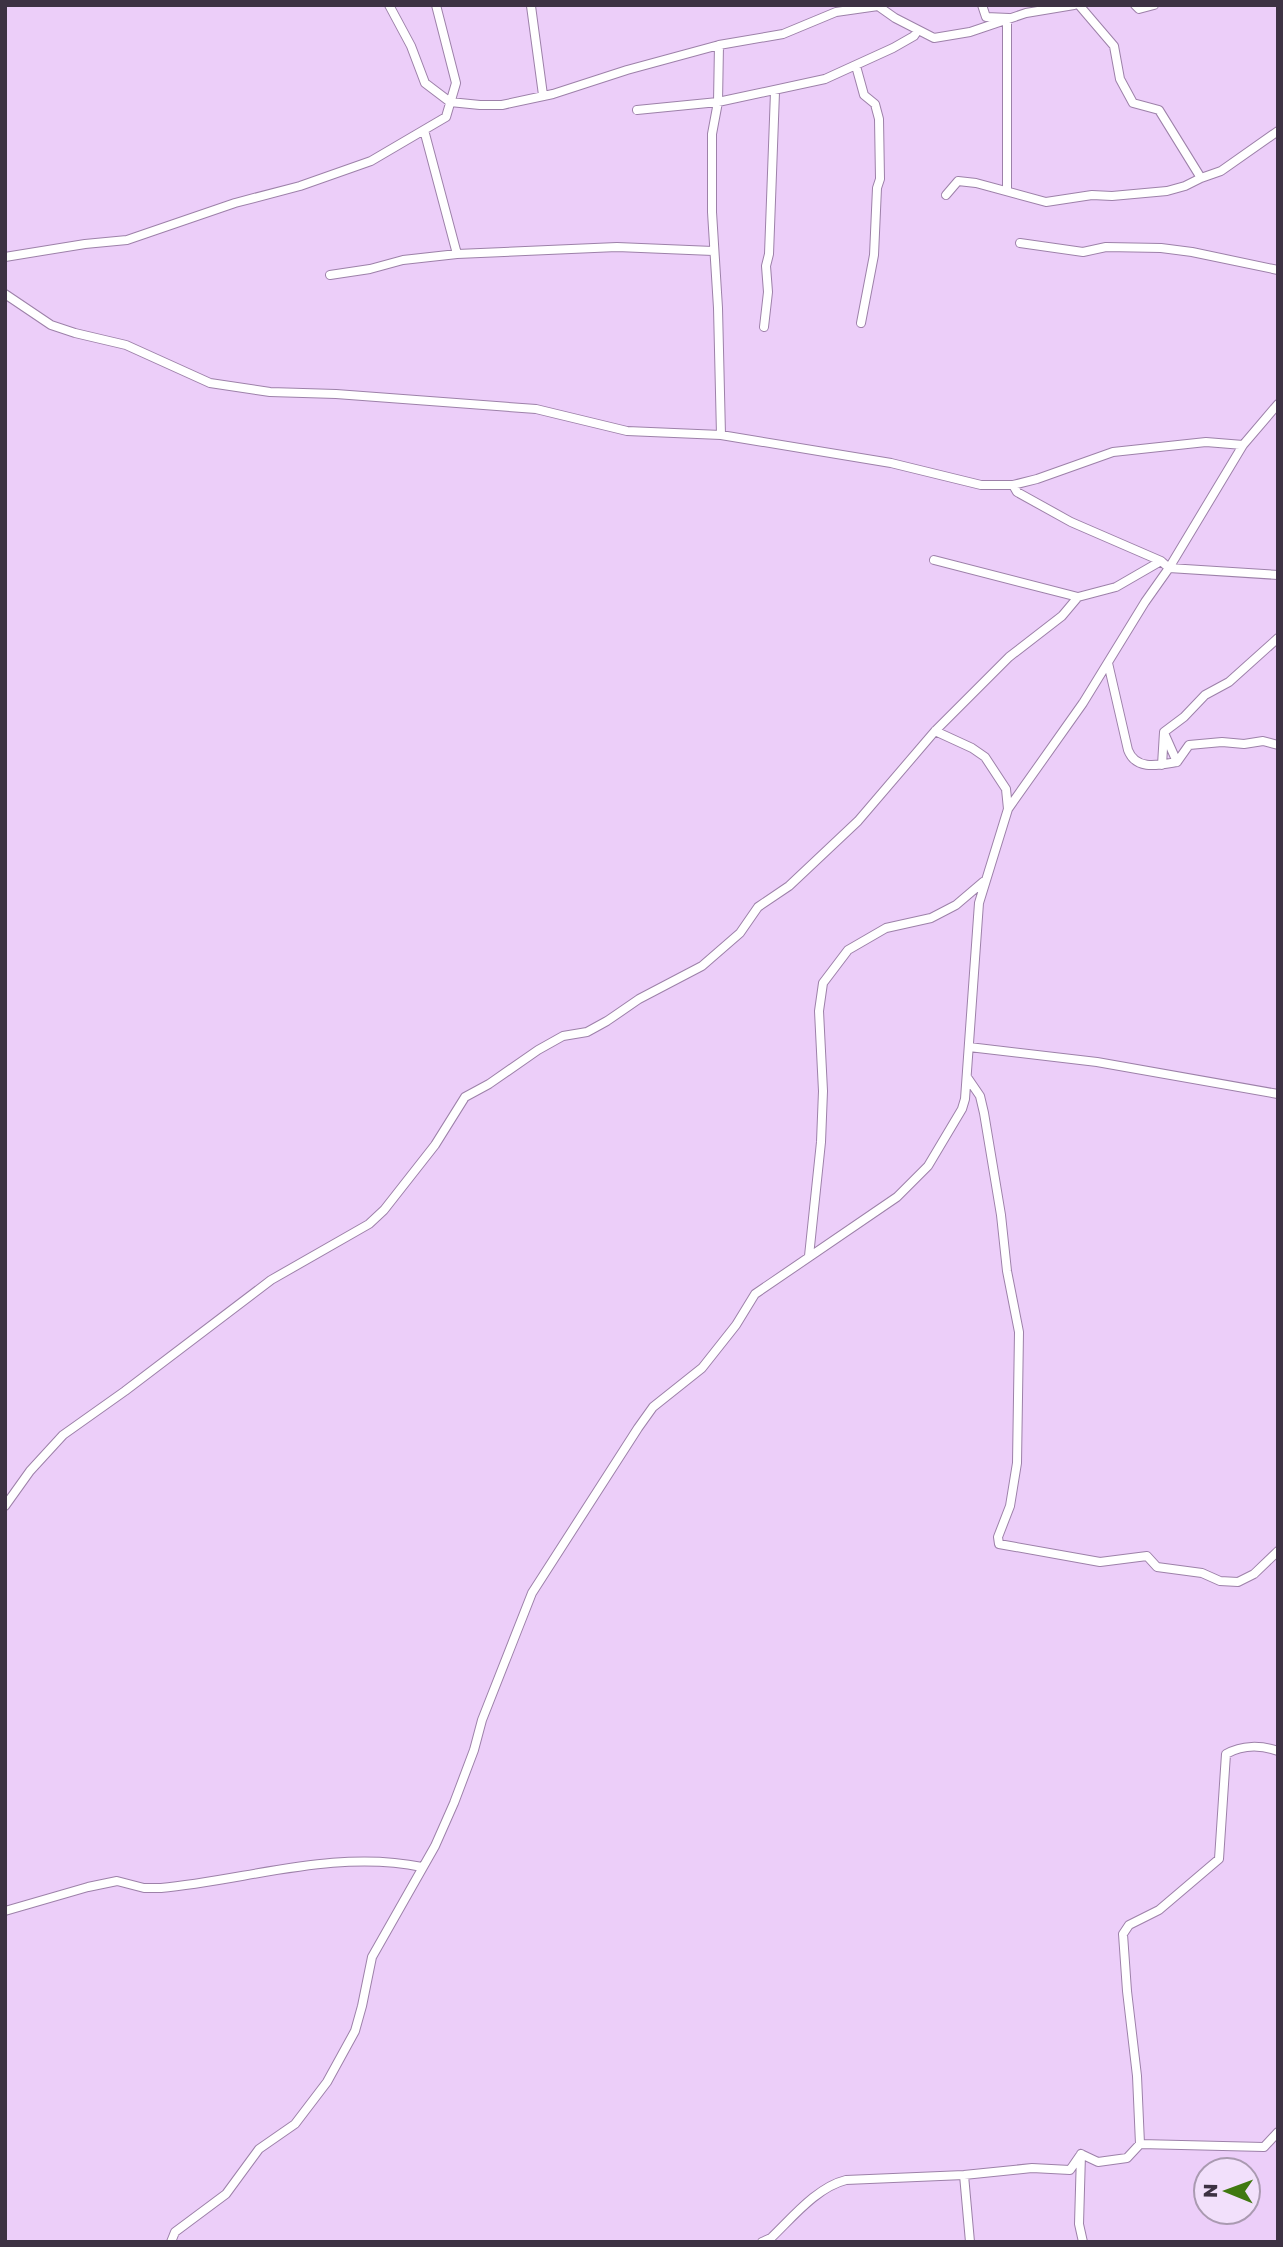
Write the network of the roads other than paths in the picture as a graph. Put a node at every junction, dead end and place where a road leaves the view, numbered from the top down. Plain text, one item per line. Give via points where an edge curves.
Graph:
1 (389, 5) edge
2 (436, 5) edge
3 (982, 5) edge
4 (1077, 5) edge
5 (1135, 5) edge
6 (1154, 5) edge
7 (531, 6) edge
8 (1026, 9) edge
9 (1009, 20) junction
10 (918, 30) junction
11 (719, 45) junction
12 (856, 66) junction
13 (775, 92) junction
14 (543, 95) junction
15 (450, 102) junction
16 (718, 102) junction
17 (637, 110) dead end
18 (424, 130) junction
19 (1278, 131) edge
20 (1201, 178) junction
21 (1007, 190) junction
22 (946, 195) dead end
23 (1020, 243) dead end
24 (713, 251) junction
25 (457, 254) junction
26 (5, 257) edge
27 (1278, 270) edge
28 (330, 275) dead end
29 (5, 294) edge
30 (861, 323) dead end
31 (764, 327) dead end
32 (1278, 404) edge
33 (721, 435) junction
34 (1243, 445) junction
35 (1013, 485) junction
36 (934, 560) dead end
37 (1161, 561) junction
38 (1169, 568) junction
39 (1278, 575) edge
40 (1078, 597) junction
41 (1278, 638) edge
42 (1108, 663) junction
43 (935, 731) junction
44 (1164, 733) junction
45 (1278, 745) edge
46 (1177, 762) junction
47 (1162, 765) junction
48 (1008, 809) junction
49 (984, 881) junction
50 (970, 1047) junction
51 (967, 1077) junction
52 (1278, 1094) edge
53 (809, 1256) junction
54 (5, 1507) edge
55 (1278, 1551) edge
56 (1278, 1751) edge
57 (422, 1867) junction
58 (5, 1910) edge
59 (1278, 2132) edge
60 (1140, 2144) junction
61 (1081, 2154) junction
62 (964, 2175) junction
63 (171, 2242) edge
64 (762, 2242) edge
65 (970, 2242) edge
66 (1083, 2242) edge

1 - 15 street via 425,83
2 - 15 street via 456,83
3 - 9 street via 986,17
4 - 8 street
4 - 20 street via 1114,46 1120,79 1133,103 1159,110
5 - 6 street via 1139,9
7 - 14 street
8 - 9 street
9 - 10 street via 934,38
9 - 21 street
10 - 11 street via 878,6 836,12 783,34
10 - 12 street
11 - 14 street
11 - 16 street
12 - 13 street
12 - 30 street via 864,95 875,104 879,118 874,255
13 - 16 street
13 - 31 street
14 - 15 street via 502,104
15 - 18 street via 446,117
16 - 17 street
16 - 24 street via 712,134
18 - 25 street
18 - 26 street via 371,161 127,240
19 - 20 street via 1221,171
20 - 21 street via 1167,191 1046,202
21 - 22 street via 958,181
23 - 27 street via 1083,252 1106,247 1171,249
24 - 25 street via 617,247
24 - 33 street
25 - 28 street
29 - 33 street via 51,325 126,345 210,383 270,392 536,409 627,431
32 - 34 street
33 - 35 street via 891,464 981,485
34 - 35 street via 1206,442 1113,452
34 - 38 street
35 - 37 street via 1017,492 1071,522
36 - 40 street
37 - 38 street
37 - 40 street via 1116,587
38 - 39 street
38 - 42 street
40 - 43 street
41 - 44 street
42 - 47 street via 1132,759 1149,766
42 - 48 street
43 - 48 street via 985,757 1006,789
43 - 54 street via 858,821 789,886 758,907 722,950 607,1021 587,1032 563,1036 465,1097 435,1145 369,1224 271,1280 62,1435
44 - 46 street
44 - 47 street
45 - 46 street via 1263,741 1189,745
46 - 47 street
48 - 49 street
49 - 50 street
49 - 53 street via 956,905 931,918 886,928 848,950 823,983 821,1142
50 - 51 street
50 - 52 street via 1097,1062
51 - 53 street via 962,1109 928,1166 897,1197
51 - 55 street via 980,1096 984,1113 1019,1332 1017,1463 999,1544 1100,1562 1147,1556 1157,1567 1238,1582
53 - 57 street via 755,1294 702,1368 653,1407 532,1593 454,1803
56 - 60 street via 1253,1746 1226,1754 1219,1859 1123,1934
57 - 58 street via 381,1860 264,1871 161,1888 120,1881
57 - 63 street via 372,1957 355,2031 327,2082 295,2124 259,2149 226,2194 175,2232
59 - 60 street via 1264,2147
60 - 61 street via 1127,2158 1098,2162
61 - 62 street via 1070,2170
61 - 66 street via 1079,2224
62 - 64 street via 838,2182
62 - 65 street

